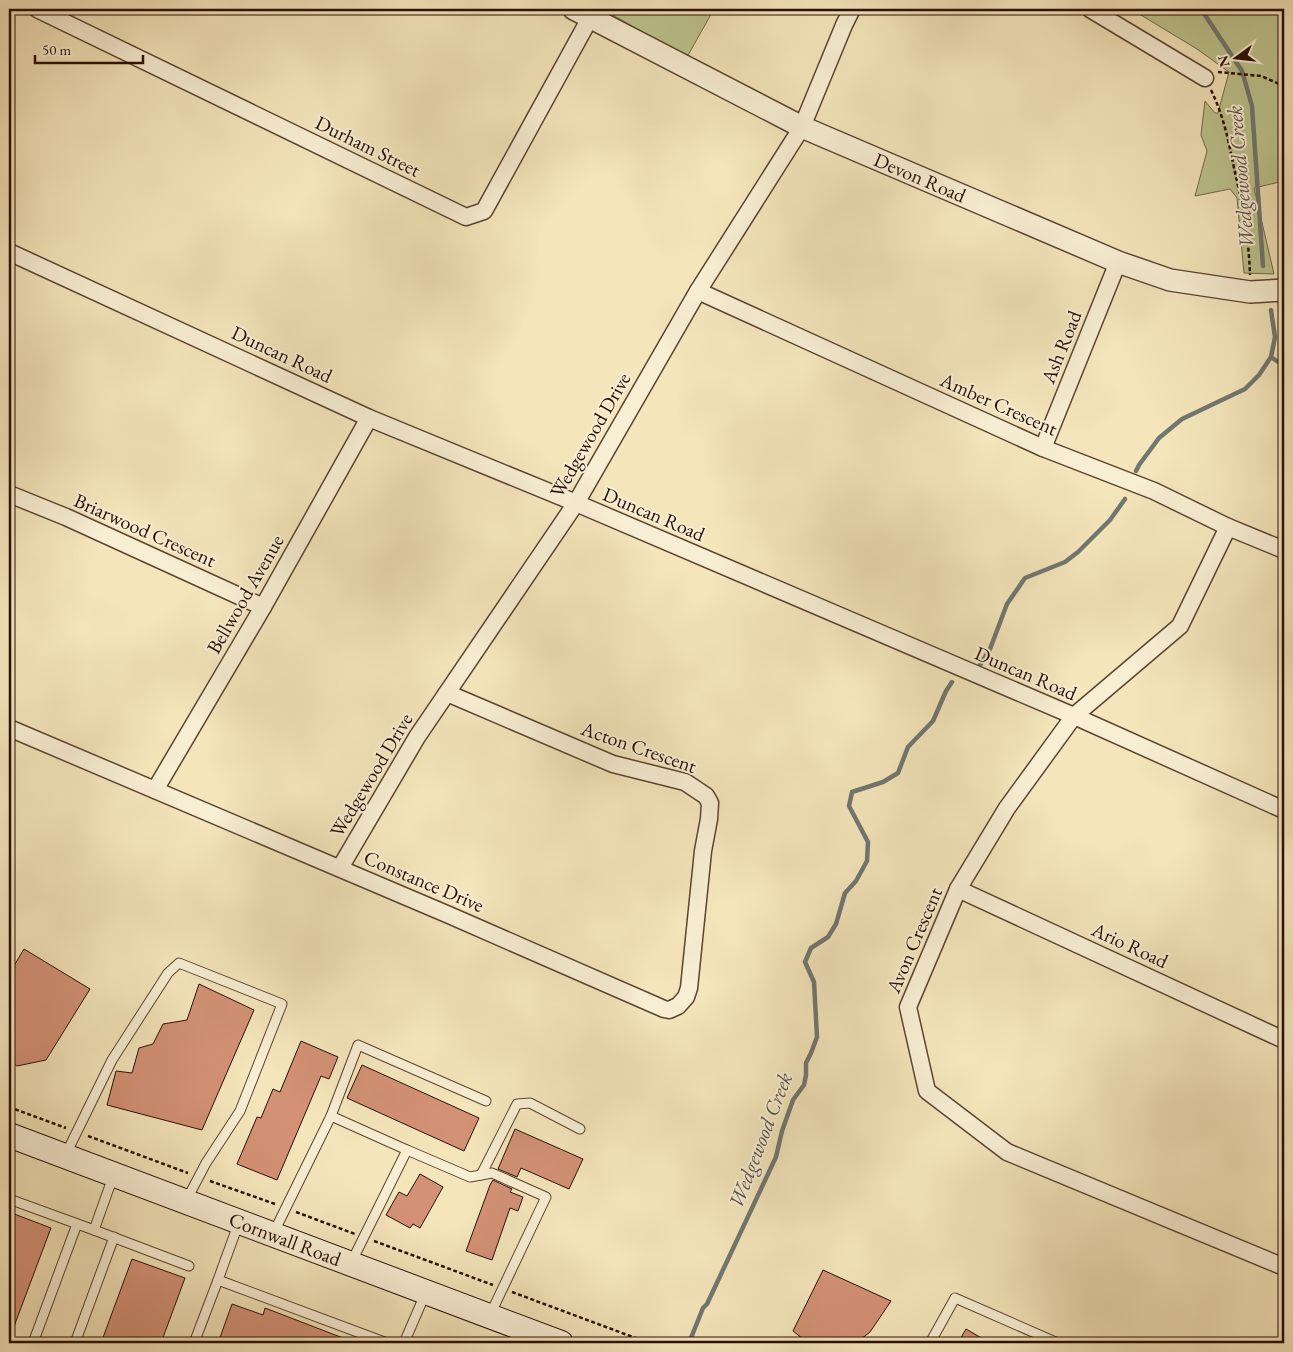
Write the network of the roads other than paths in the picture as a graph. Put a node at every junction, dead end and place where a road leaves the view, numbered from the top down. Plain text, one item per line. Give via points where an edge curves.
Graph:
1 (37, 9) edge
2 (852, 9) edge
3 (1090, 9) edge
4 (588, 12) edge
5 (1212, 75) road end
6 (802, 127) junction
7 (9, 252) edge
8 (1118, 262) junction
9 (1284, 290) edge
10 (698, 291) junction
11 (369, 418) junction
12 (1043, 448) junction
13 (9, 494) edge
14 (576, 503) junction
15 (1228, 527) junction
16 (1284, 550) edge
17 (262, 607) junction
18 (447, 693) junction
19 (1074, 716) junction
20 (9, 728) edge
21 (155, 790) junction
22 (1284, 810) edge
23 (340, 868) junction
24 (958, 889) junction
25 (682, 1002) joint
26 (1284, 1040) edge
27 (486, 1101) dead end
28 (331, 1116) junction
29 (580, 1129) dead end
30 (9, 1134) edge
31 (407, 1150) junction
32 (65, 1156) junction
33 (114, 1174) junction
34 (481, 1175) junction
35 (9, 1199) edge
36 (186, 1202) junction
37 (239, 1222) junction
38 (77, 1224) junction
39 (94, 1230) junction
40 (273, 1234) junction
41 (114, 1237) junction
42 (351, 1264) junction
43 (189, 1266) dead end
44 (1284, 1267) edge
45 (218, 1280) junction
46 (426, 1292) junction
47 (490, 1316) junction
48 (32, 1343) edge
49 (76, 1343) edge
50 (194, 1343) edge
51 (387, 1343) edge
52 (404, 1343) edge
53 (561, 1343) edge
54 (930, 1343) edge
55 (1058, 1343) edge

1 - 4 street, Durham Street via 466,217 484,211
2 - 6 street, Wedgewood Drive
3 - 5 street
4 - 6 street, Devon Road
6 - 8 street, Devon Road
6 - 10 street, Wedgewood Drive
7 - 11 street, Duncan Road
8 - 9 street, Devon Road via 1170,280 1250,292
8 - 12 street, Ash Road
10 - 12 street, Amber Crescent
10 - 14 street, Wedgewood Drive
11 - 14 street, Duncan Road
11 - 17 street, Bellwood Avenue
12 - 15 street, Amber Crescent via 1154,491
13 - 17 street, Briarwood Crescent via 66,516
14 - 18 street, Wedgewood Drive
14 - 19 street, Duncan Road
15 - 16 street, Amber Crescent
15 - 19 street, Avon Crescent via 1180,626
17 - 21 street, Bellwood Avenue
18 - 23 street, Wedgewood Drive via 417,737
18 - 25 street, Acton Crescent via 613,764 685,782 706,796 710,803 709,820 689,988
19 - 22 street, Duncan Road
19 - 24 street, Avon Crescent via 1007,808
20 - 21 street, Constance Drive
21 - 23 street, Constance Drive
23 - 25 street, Constance Drive via 664,1009 669,1010
24 - 26 street, Ario Road
24 - 44 street, Avon Crescent via 908,1006 927,1091 1007,1152
27 - 28 lane via 358,1045
28 - 31 lane
28 - 40 lane
29 - 34 lane via 530,1103 517,1104
30 - 32 main road, Cornwall Road
31 - 34 lane via 470,1177
31 - 42 lane
32 - 33 main road, Cornwall Road
32 - 36 lane via 112,1060 168,973 179,963 282,1004 240,1111 206,1163
33 - 36 main road, Cornwall Road
33 - 39 lane
34 - 47 lane via 492,1173 546,1197
35 - 38 lane
36 - 37 main road, Cornwall Road
37 - 40 main road, Cornwall Road
37 - 45 lane
38 - 39 lane
38 - 48 lane
39 - 41 lane
40 - 42 main road, Cornwall Road
41 - 43 lane
41 - 49 lane
42 - 46 main road, Cornwall Road
45 - 50 lane
45 - 51 lane
46 - 47 main road, Cornwall Road
46 - 52 lane
47 - 53 main road, Cornwall Road
54 - 55 lane via 955,1298

